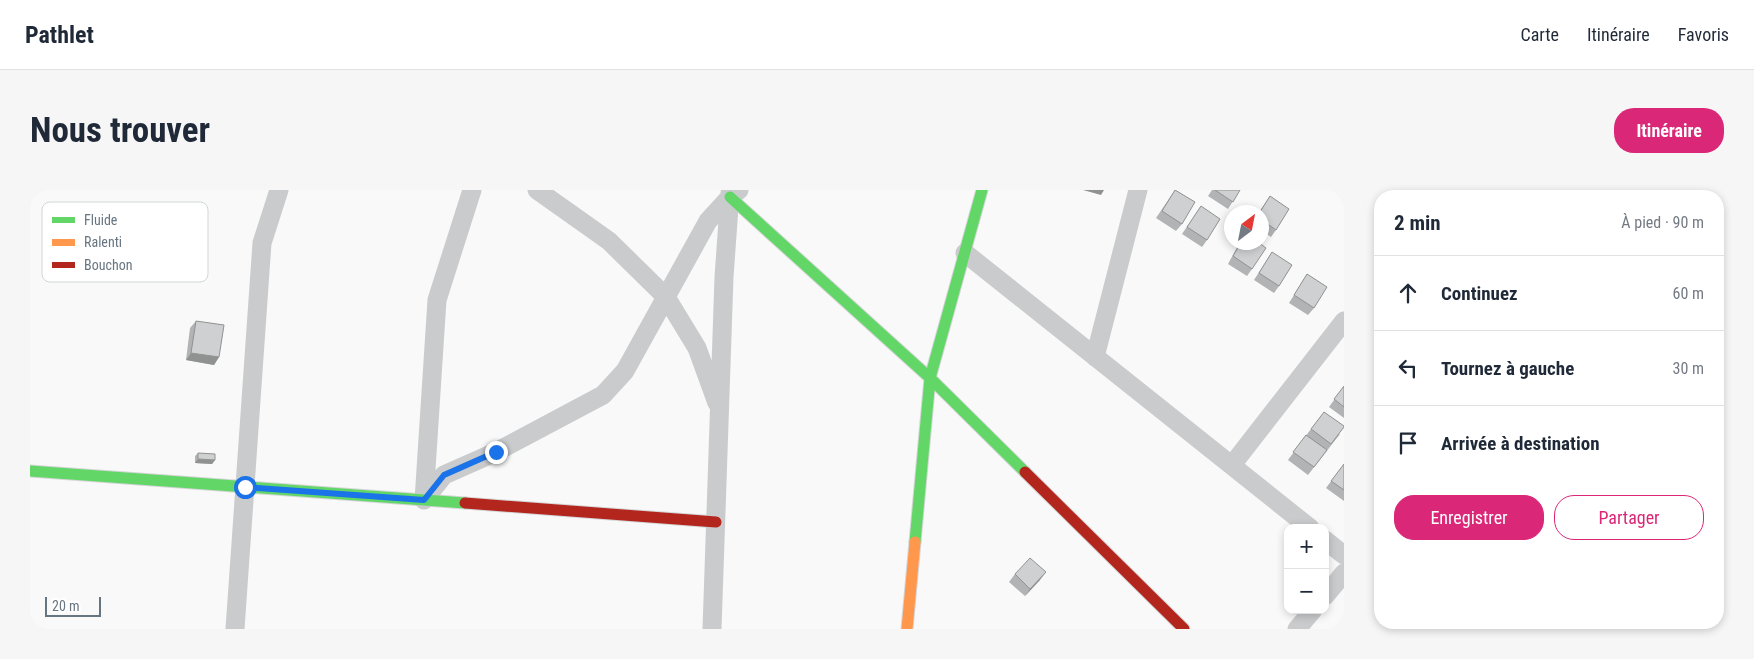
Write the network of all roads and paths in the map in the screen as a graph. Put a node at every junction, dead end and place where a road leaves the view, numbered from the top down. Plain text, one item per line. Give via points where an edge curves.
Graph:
1 (279, 190) edge
2 (472, 190) edge
3 (537, 190) edge
4 (982, 190) edge
5 (1138, 190) edge
6 (733, 192) edge
7 (965, 253) junction
8 (666, 297) junction
9 (1344, 321) edge
10 (1095, 357) junction
11 (930, 378) junction
12 (720, 411) junction
13 (1232, 465) junction
14 (30, 471) edge
15 (245, 487) junction
16 (424, 500) junction
17 (716, 522) junction
18 (1305, 524) edge
19 (1329, 543) edge
20 (1344, 554) edge
21 (1344, 573) edge
22 (1329, 591) edge
23 (1310, 614) edge
24 (235, 629) edge
25 (712, 629) edge
26 (907, 629) edge
27 (1184, 629) edge
28 (1298, 629) edge

1 - 15 street via 262,243
2 - 16 street via 437,300
3 - 8 street via 608,241
4 - 7 street
5 - 10 street
6 - 8 street via 708,221
6 - 11 street
6 - 12 street
7 - 10 street
7 - 11 street
8 - 12 street via 697,348
8 - 16 street via 625,371 603,395 496,452 444,475
9 - 13 street
10 - 13 street
11 - 26 street
11 - 27 street
12 - 17 street
13 - 18 street
14 - 15 street
15 - 16 street
15 - 24 street
16 - 17 street
17 - 25 street
19 - 20 street
21 - 22 street
23 - 28 street

